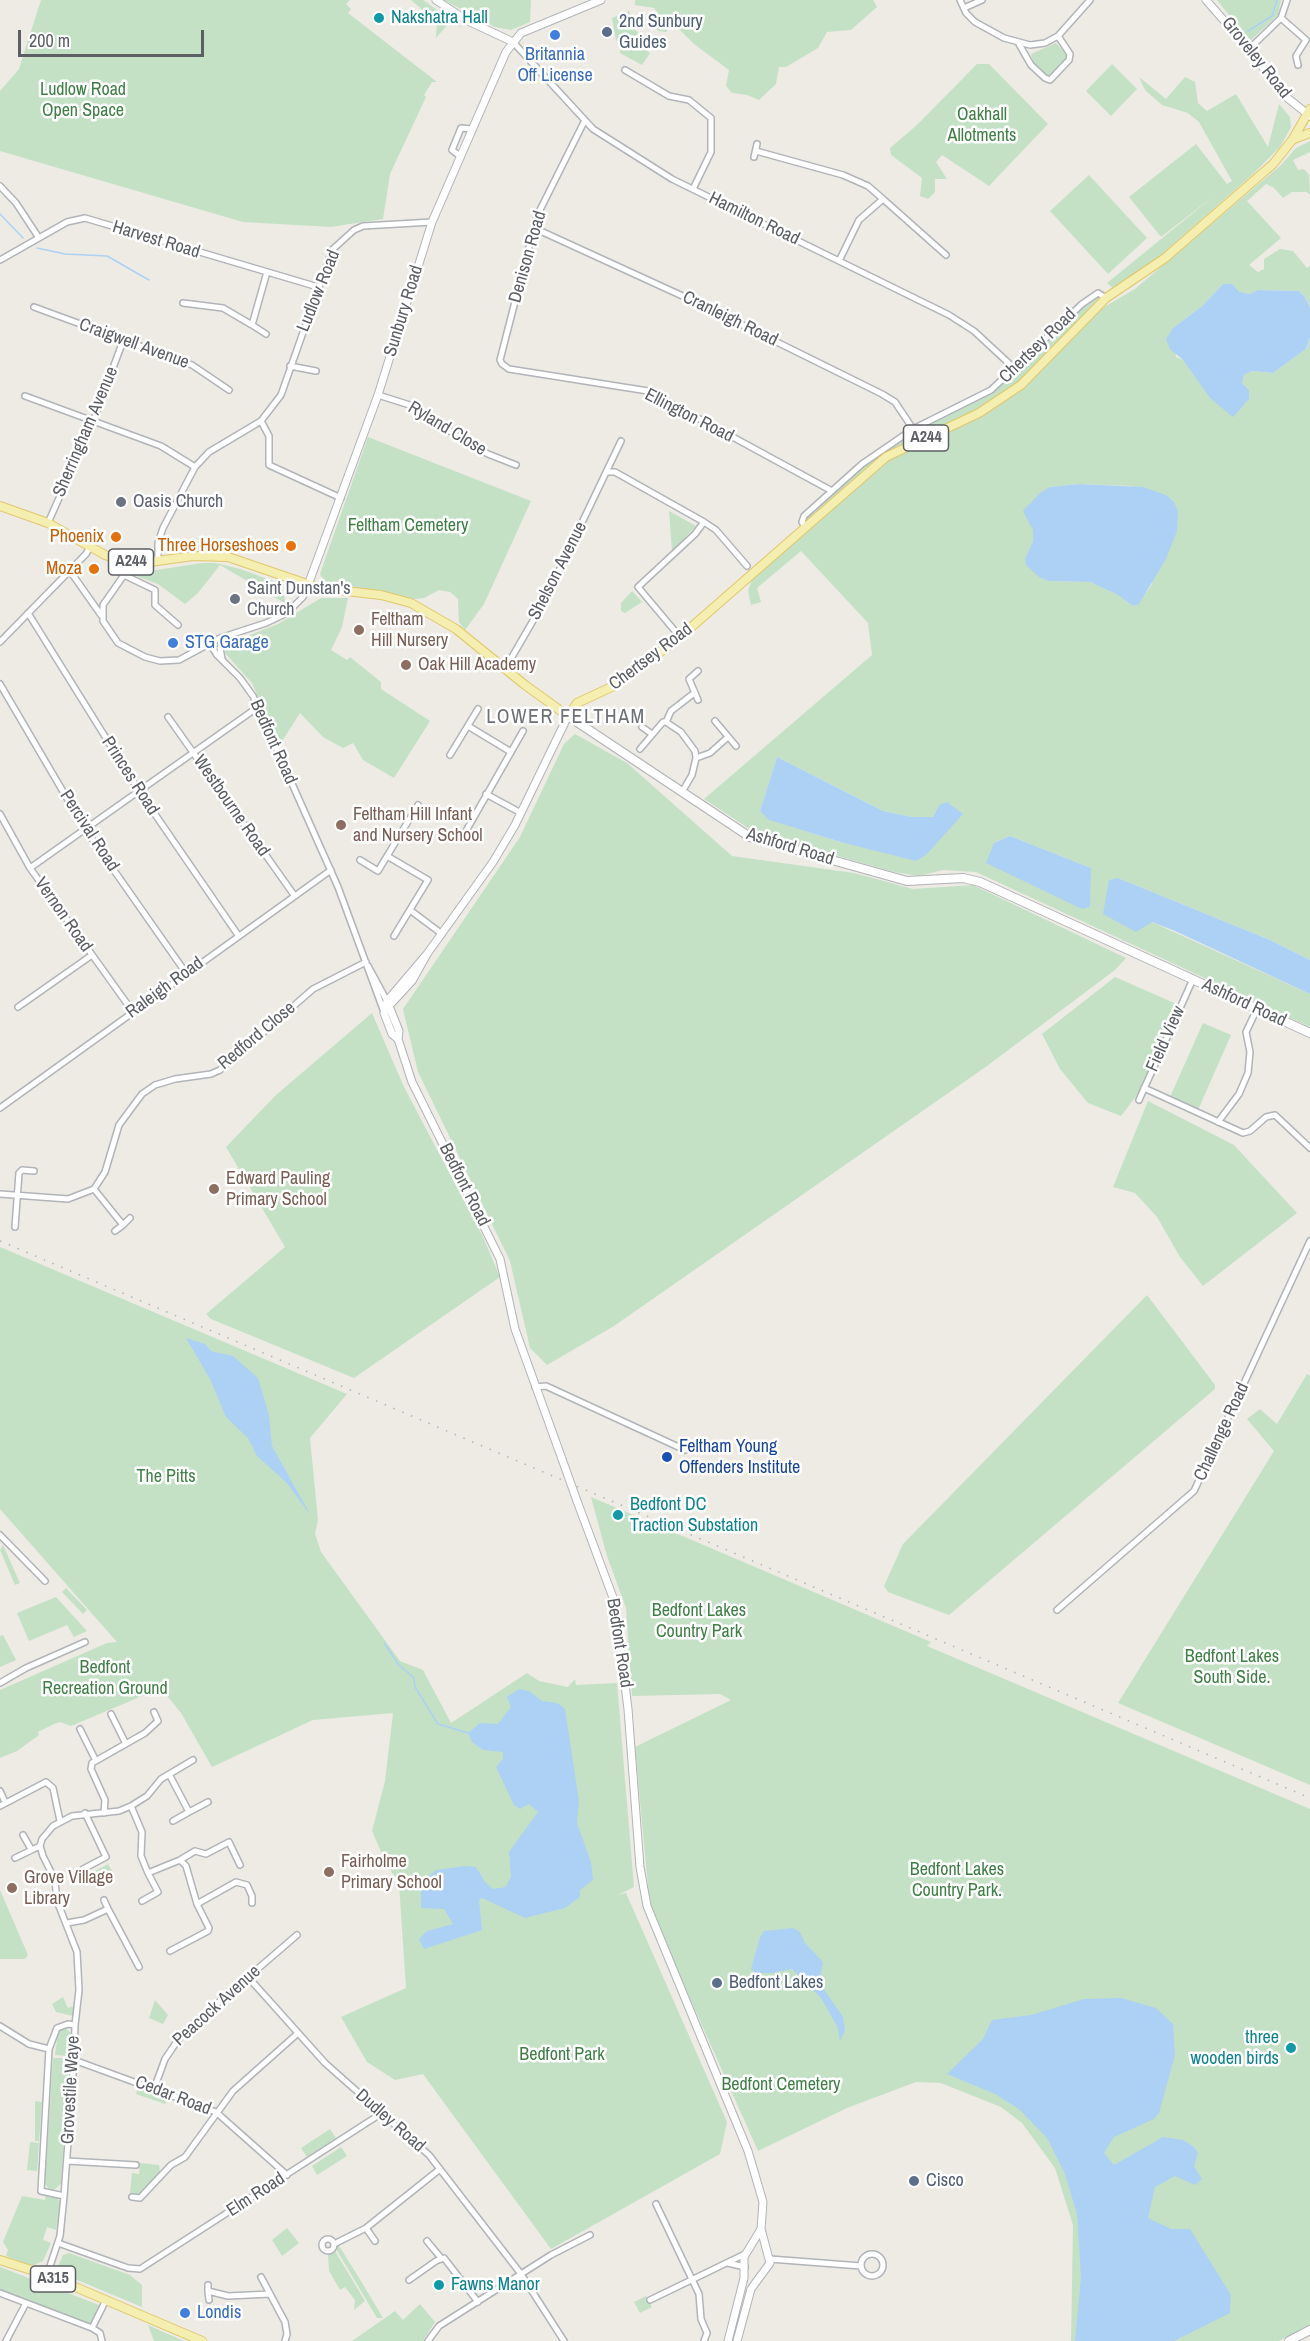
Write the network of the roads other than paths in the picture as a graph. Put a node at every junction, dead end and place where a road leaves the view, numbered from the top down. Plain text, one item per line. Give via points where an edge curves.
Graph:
1 (436, 0) edge
2 (601, 0) edge
3 (960, 0) edge
4 (982, 0) edge
5 (1090, 0) edge
6 (1206, 0) edge
7 (1287, 0) edge
8 (964, 8) junction
9 (1281, 18) junction
10 (1058, 36) junction
11 (513, 42) junction
12 (1016, 43) junction
13 (1249, 49) junction
14 (1298, 65) dead end
15 (625, 70) dead end
16 (1309, 113) edge
17 (584, 122) junction
18 (1310, 133) edge
19 (1293, 139) junction
20 (757, 144) dead end
21 (0, 186) edge
22 (693, 189) junction
23 (883, 199) junction
24 (432, 222) junction
25 (534, 228) junction
26 (39, 238) junction
27 (946, 256) dead end
28 (0, 260) edge
29 (838, 261) junction
30 (267, 272) junction
31 (318, 286) junction
32 (1106, 298) junction
33 (183, 303) dead end
34 (34, 307) dead end
35 (252, 325) junction
36 (266, 334) dead end
37 (123, 340) junction
38 (502, 364) joint
39 (290, 366) junction
40 (1015, 369) junction
41 (316, 371) dead end
42 (229, 390) dead end
43 (378, 395) junction
44 (25, 396) dead end
45 (94, 419) junction
46 (261, 421) junction
47 (913, 429) junction
48 (621, 441) dead end
49 (516, 465) dead end
50 (195, 467) junction
51 (607, 472) junction
52 (832, 491) junction
53 (341, 498) junction
54 (0, 506) edge
55 (704, 522) junction
56 (48, 523) junction
57 (806, 528) junction
58 (90, 547) junction
59 (158, 561) junction
60 (129, 562) junction
61 (747, 566) dead end
62 (70, 571) junction
63 (124, 575) junction
64 (308, 585) junction
65 (28, 613) junction
66 (102, 618) junction
67 (178, 625) dead end
68 (226, 636) junction
69 (680, 637) junction
70 (0, 642) edge
71 (210, 644) junction
72 (222, 660) junction
73 (505, 669) junction
74 (698, 671) dead end
75 (0, 684) edge
76 (693, 694) junction
77 (698, 700) dead end
78 (258, 707) junction
79 (478, 709) dead end
80 (568, 716) junction
81 (168, 717) dead end
82 (715, 721) dead end
83 (666, 722) junction
84 (468, 726) junction
85 (642, 727) dead end
86 (523, 731) dead end
87 (652, 734) junction
88 (728, 737) junction
89 (736, 746) dead end
90 (640, 749) dead end
91 (511, 752) junction
92 (193, 753) junction
93 (450, 756) dead end
94 (696, 758) junction
95 (139, 791) junction
96 (681, 792) junction
97 (486, 794) junction
98 (418, 805) dead end
99 (521, 813) junction
100 (0, 814) edge
101 (86, 829) junction
102 (462, 838) dead end
103 (387, 856) junction
104 (360, 861) dead end
105 (30, 868) junction
106 (331, 870) junction
107 (428, 880) junction
108 (435, 885) dead end
109 (294, 894) junction
110 (410, 910) junction
111 (442, 934) junction
112 (238, 935) junction
113 (394, 936) dead end
114 (92, 955) junction
115 (367, 963) junction
116 (186, 973) junction
117 (1193, 979) junction
118 (385, 1006) junction
119 (18, 1007) dead end
120 (1257, 1009) junction
121 (133, 1012) junction
122 (1310, 1033) edge
123 (1144, 1089) junction
124 (1139, 1100) dead end
125 (1277, 1107) dead end
126 (0, 1108) edge
127 (1275, 1115) junction
128 (1218, 1122) junction
129 (1310, 1148) edge
130 (34, 1171) dead end
131 (94, 1189) junction
132 (0, 1194) edge
133 (17, 1195) junction
134 (130, 1218) dead end
135 (123, 1225) junction
136 (15, 1227) dead end
137 (115, 1231) dead end
138 (1310, 1240) edge
139 (534, 1387) junction
140 (685, 1450) dead end
141 (0, 1535) edge
142 (45, 1581) dead end
143 (1057, 1610) dead end
144 (85, 1642) dead end
145 (0, 1683) edge
146 (154, 1712) dead end
147 (111, 1714) dead end
148 (80, 1729) dead end
149 (126, 1744) junction
150 (95, 1759) junction
151 (193, 1760) dead end
152 (169, 1774) junction
153 (0, 1791) edge
154 (208, 1802) dead end
155 (3, 1804) edge
156 (131, 1806) junction
157 (189, 1812) junction
158 (85, 1813) junction
159 (104, 1813) junction
160 (60, 1821) junction
161 (173, 1821) dead end
162 (24, 1835) dead end
163 (40, 1846) junction
164 (31, 1849) junction
165 (15, 1858) dead end
166 (180, 1860) junction
167 (240, 1865) dead end
168 (83, 1869) dead end
169 (148, 1874) junction
170 (104, 1900) dead end
171 (142, 1901) dead end
172 (252, 1903) dead end
173 (197, 1904) junction
174 (108, 1909) junction
175 (67, 1923) junction
176 (297, 1935) dead end
177 (170, 1951) dead end
178 (139, 1967) dead end
179 (248, 1977) junction
180 (75, 2025) junction
181 (0, 2026) edge
182 (297, 2034) junction
183 (49, 2049) junction
184 (74, 2060) junction
185 (154, 2089) junction
186 (216, 2112) junction
187 (382, 2113) junction
188 (67, 2161) junction
189 (136, 2164) dead end
190 (440, 2169) junction
191 (287, 2175) junction
192 (64, 2196) junction
193 (132, 2197) dead end
194 (656, 2204) dead end
195 (366, 2228) junction
196 (761, 2229) junction
197 (590, 2235) dead end
198 (375, 2241) dead end
199 (428, 2241) dead end
200 (58, 2242) junction
201 (334, 2244) dead end
202 (765, 2250) junction
203 (746, 2252) junction
204 (441, 2258) junction
205 (770, 2259) junction
206 (0, 2260) edge
207 (728, 2263) junction
208 (861, 2266) junction
209 (745, 2267) junction
210 (761, 2273) junction
211 (521, 2274) junction
212 (48, 2275) junction
213 (261, 2277) dead end
214 (692, 2279) junction
215 (409, 2280) dead end
216 (0, 2293) edge
217 (270, 2294) junction
218 (106, 2300) junction
219 (208, 2300) dead end
220 (650, 2300) dead end
221 (478, 2302) junction
222 (26, 2303) junction
223 (92, 2328) junction
224 (1310, 2330) edge
225 (6, 2341) edge
226 (102, 2341) edge
227 (202, 2341) edge
228 (285, 2341) edge
229 (428, 2341) edge
230 (564, 2341) edge
231 (704, 2341) edge
232 (728, 2341) edge
233 (737, 2341) edge
234 (1289, 2341) edge

1 - 11 street via 466,20
2 - 11 street via 528,30
3 - 8 street
4 - 8 street
5 - 10 street
6 - 13 street, Groveley Road
7 - 9 street
8 - 12 street via 975,22
9 - 13 street
9 - 14 street via 1306,40 1296,56
10 - 12 street via 1045,43
10 - 12 street via 1070,54 1069,60 1050,80 1031,65
11 - 17 street, Hamilton Road
11 - 24 street, Sunbury Road
13 - 16 street, Groveley Road via 1285,96
15 - 22 street via 638,74 669,96 689,100 711,118 711,152
16 - 19 main road, Chertsey Road / A244
17 - 22 street, Hamilton Road
17 - 25 street, Denison Road
18 - 19 main road
19 - 32 main road, Chertsey Road / A244 via 1273,164 1165,258
20 - 23 street via 755,154 843,175 868,186
21 - 26 street via 16,202
22 - 29 street, Hamilton Road
23 - 27 street
23 - 29 street via 859,220
24 - 31 street, Ludlow Road via 363,226 333,250
24 - 43 street, Sunbury Road
25 - 38 street, Denison Road
25 - 47 street, Cranleigh Road via 882,393 895,402
26 - 28 street, Harvest Road
26 - 30 street, Harvest Road via 67,222 85,219
29 - 40 street, Hamilton Road via 949,315 974,331
30 - 31 street, Harvest Road
30 - 35 street
31 - 39 street, Ludlow Road
32 - 40 street, Chertsey Road via 1098,293 1082,304
32 - 57 main road, Chertsey Road / A244 via 1021,385 979,413 886,457
33 - 35 street via 223,308
34 - 37 street, Craigwell Avenue
35 - 36 street
37 - 42 street, Craigwell Avenue via 192,365
37 - 45 street, Sherringham Avenue
38 - 52 street, Ellington Road via 510,369 648,391
39 - 41 street
39 - 46 street, Ludlow Road via 281,395
40 - 47 street, Chertsey Road via 981,396
43 - 49 street, Ryland Close via 416,407 470,444
43 - 53 street, Sunbury Road
44 - 45 street
45 - 50 street via 160,446
45 - 56 street, Sherringham Avenue
46 - 50 street via 209,452
46 - 53 street via 269,436 268,465
47 - 52 street, Chertsey Road via 862,464
48 - 51 street, Shelson Avenue
50 - 59 street via 163,528
51 - 55 street via 615,472
51 - 73 street, Shelson Avenue
52 - 57 street, Chertsey Road via 802,519
53 - 64 street, Sunbury Road
54 - 56 main road, A244
55 - 61 street
55 - 69 street via 638,587
56 - 58 main road, A244
57 - 69 main road, Chertsey Road / A244
58 - 60 main road, A244
58 - 62 street
59 - 60 main road, A244
59 - 64 main road, A244 via 193,555 228,557
60 - 63 street
62 - 65 street
62 - 66 street
63 - 66 street via 105,602
63 - 67 street via 155,590 155,605
64 - 68 street via 303,597 287,613
64 - 73 main road, Ashford Road / A244 via 417,605 456,629
65 - 70 street
65 - 95 street, Princes Road
66 - 71 street via 118,643 160,661 179,660
68 - 71 street
68 - 72 street via 220,648
69 - 80 main road, Chertsey Road / A244 via 618,684 577,703
71 - 72 street, Bedfont Road
72 - 78 street, Bedfont Road via 246,684
73 - 80 main road, Ashford Road / A244
74 - 76 street via 689,679
75 - 101 street, Percival Road
76 - 77 street
76 - 83 street via 671,711
78 - 92 street
78 - 106 street, Bedfont Road
79 - 84 street
80 - 96 main road, Ashford Road
80 - 99 street, Chertsey Road
81 - 92 street, Westbourne Road
82 - 88 street
83 - 87 street
83 - 94 street via 689,741
84 - 91 street
84 - 93 street
85 - 87 street
86 - 91 street
87 - 90 street
88 - 89 street
88 - 94 street via 710,753
91 - 97 street
92 - 95 street
92 - 109 street, Westbourne Road
94 - 96 street via 693,775
95 - 101 street
95 - 112 street, Princes Road
96 - 117 main road, Ashford Road via 750,837 907,881 971,879
97 - 99 street
97 - 102 street
98 - 103 street
99 - 111 street, Chertsey Road via 493,862
100 - 105 street, Vernon Road
101 - 105 street
101 - 116 street, Percival Road
103 - 104 street via 378,871
103 - 107 street
105 - 114 street, Vernon Road
106 - 109 street, Raleigh Road
106 - 115 street, Bedfont Road
107 - 108 street
107 - 110 street
109 - 112 street, Raleigh Road
110 - 111 street
110 - 113 street
111 - 118 street, Chertsey Road via 412,981
112 - 116 street, Raleigh Road
114 - 119 street
114 - 121 street, Vernon Road
115 - 118 street, Bedfont Road
115 - 131 street, Redford Close via 313,989 220,1070 155,1085 142,1094 118,1125 108,1165
116 - 121 street, Raleigh Road
117 - 120 main road, Ashford Road
117 - 123 street, Field View
118 - 139 street, Bedfont Road via 399,1031 412,1082 500,1259 515,1329
120 - 122 main road, Ashford Road
120 - 128 street via 1246,1032 1250,1052 1248,1074
121 - 126 street, Raleigh Road
123 - 124 street, Field View
123 - 128 street
125 - 127 street
127 - 128 street via 1266,1117 1246,1133
127 - 129 street
130 - 133 street via 19,1173
131 - 133 street via 68,1199
131 - 135 street
132 - 133 street
133 - 136 street
134 - 135 street
135 - 137 street
138 - 143 street, Challenge Road via 1194,1491
139 - 140 street via 546,1386
139 - 196 street, Bedfont Road, bridge via 617,1612 646,1906 748,2151 763,2202
141 - 142 street
144 - 145 street
146 - 149 street via 158,1721
147 - 149 street
148 - 150 street
149 - 150 street
150 - 159 street via 91,1769 102,1788
151 - 152 street
152 - 156 street
152 - 157 street
153 - 155 street
154 - 157 street
155 - 160 street via 46,1782 53,1788
156 - 159 street
156 - 169 street via 142,1832 141,1856
157 - 161 street
158 - 159 street
158 - 160 street
158 - 168 street via 106,1857
160 - 163 street via 45,1832
162 - 164 street
163 - 164 street
163 - 175 street
164 - 165 street
166 - 167 street via 195,1851 206,1854 229,1842
166 - 169 street
166 - 173 street via 186,1866
169 - 171 street via 158,1892
170 - 174 street
172 - 173 street via 247,1885 236,1882
173 - 177 street via 208,1931
174 - 175 street
174 - 178 street
175 - 180 street via 78,1959
176 - 179 street, Peacock Avenue
179 - 182 street, Dudley Road
179 - 185 street, Peacock Avenue via 174,2043
180 - 183 street, Grovestile Waye via 57,2028
180 - 184 street, Grovestile Waye
181 - 183 street, Grovestile Waye via 29,2044
182 - 186 street via 241,2083
182 - 187 street, Dudley Road
183 - 192 street, Grovestile Waye via 41,2191
184 - 185 street, Cedar Road
184 - 188 street, Grovestile Waye
185 - 186 street, Cedar Road
186 - 191 street, Cedar Road
186 - 193 street via 185,2157 171,2165 140,2198
187 - 190 street, Dudley Road
187 - 191 street, Elm Road
188 - 189 street
188 - 192 street, Grovestile Waye
190 - 195 street
190 - 211 street, Dudley Road
191 - 200 street, Elm Road via 140,2269
192 - 200 street, Grovestile Waye
194 - 214 street
195 - 198 street
195 - 201 street
196 - 202 street, Bedfont Road
196 - 203 street, Bedfont Road
197 - 211 street
199 - 204 street
200 - 212 street, Grovestile Waye
202 - 203 street via 755,2247
202 - 205 street, Bedfont Road
203 - 207 street
203 - 209 street
204 - 215 street
204 - 221 street via 447,2260
205 - 208 street
205 - 210 street
206 - 212 main road, A315
207 - 209 street
207 - 214 street
208 - 208 street via 862,2259 870,2254 879,2255 884,2263 875,2276 864,2273
209 - 210 street
209 - 232 street
210 - 233 street via 751,2289
211 - 221 street
211 - 230 street, Dudley Road
212 - 218 main road, A315
213 - 217 street
214 - 220 street
214 - 231 street via 707,2333
216 - 222 street
217 - 219 street via 228,2296 208,2288
217 - 228 street via 287,2329
218 - 223 street
218 - 227 main road, A315
221 - 229 street via 439,2326
222 - 223 street
222 - 225 street
223 - 226 street via 100,2333
224 - 234 main road

